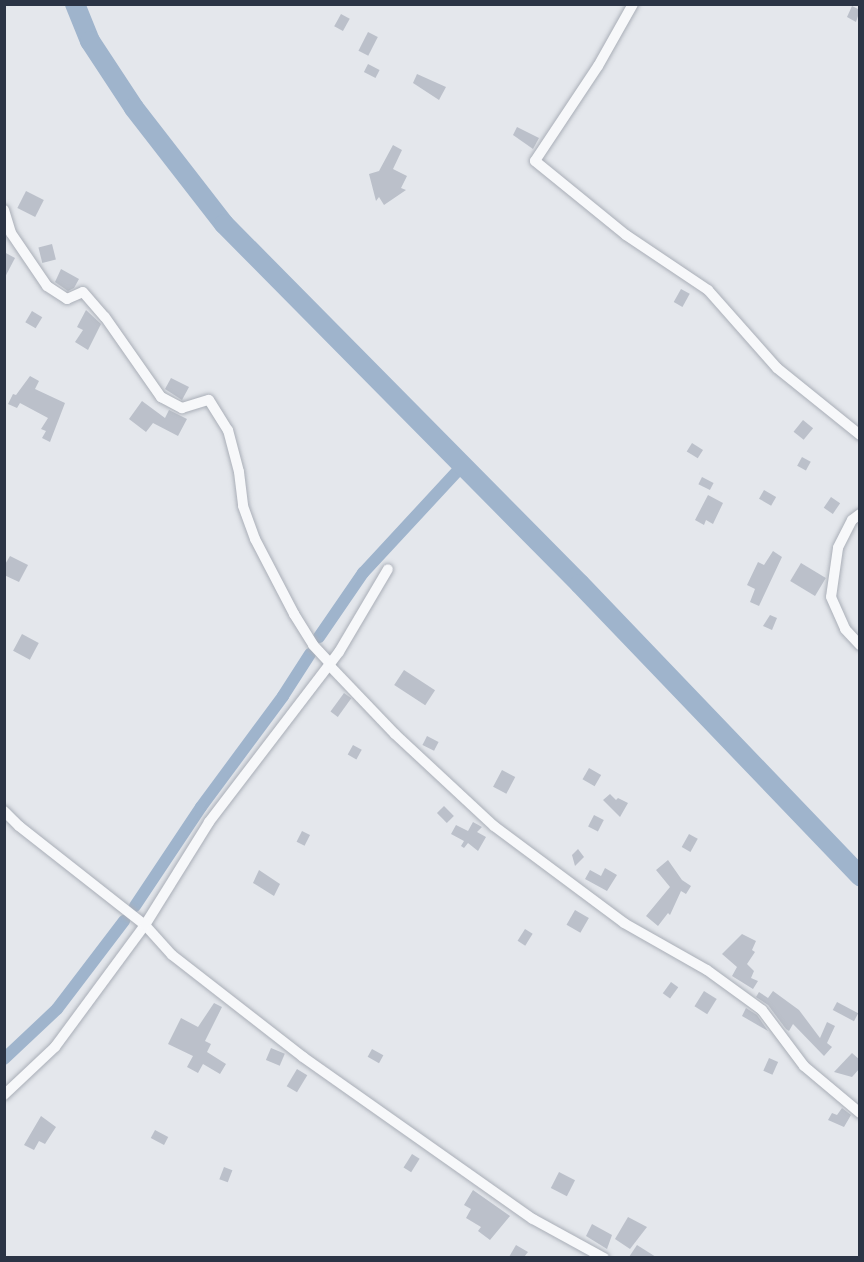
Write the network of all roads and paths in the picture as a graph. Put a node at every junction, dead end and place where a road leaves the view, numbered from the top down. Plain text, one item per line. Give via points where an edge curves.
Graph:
1 (633, 4) edge
2 (4, 210) edge
3 (860, 435) edge
4 (860, 514) edge
5 (388, 568) dead end
6 (860, 645) edge
7 (329, 664) junction
8 (4, 811) edge
9 (145, 925) junction
10 (4, 1095) edge
11 (860, 1113) edge
12 (604, 1257) edge

1 - 3 street via 598,66 535,161 626,235 708,290 777,368
2 - 7 street via 11,232 47,286 67,299 83,292 160,397 182,408 208,400 228,430 243,506 255,539 313,645
4 - 6 street via 852,520 838,548 831,597 845,629
5 - 7 street
7 - 9 street via 209,822
7 - 11 street via 395,734 494,826 624,923 707,970 762,1010 804,1066
8 - 9 street
9 - 10 street via 55,1047
9 - 12 street via 172,955 303,1057 533,1219

